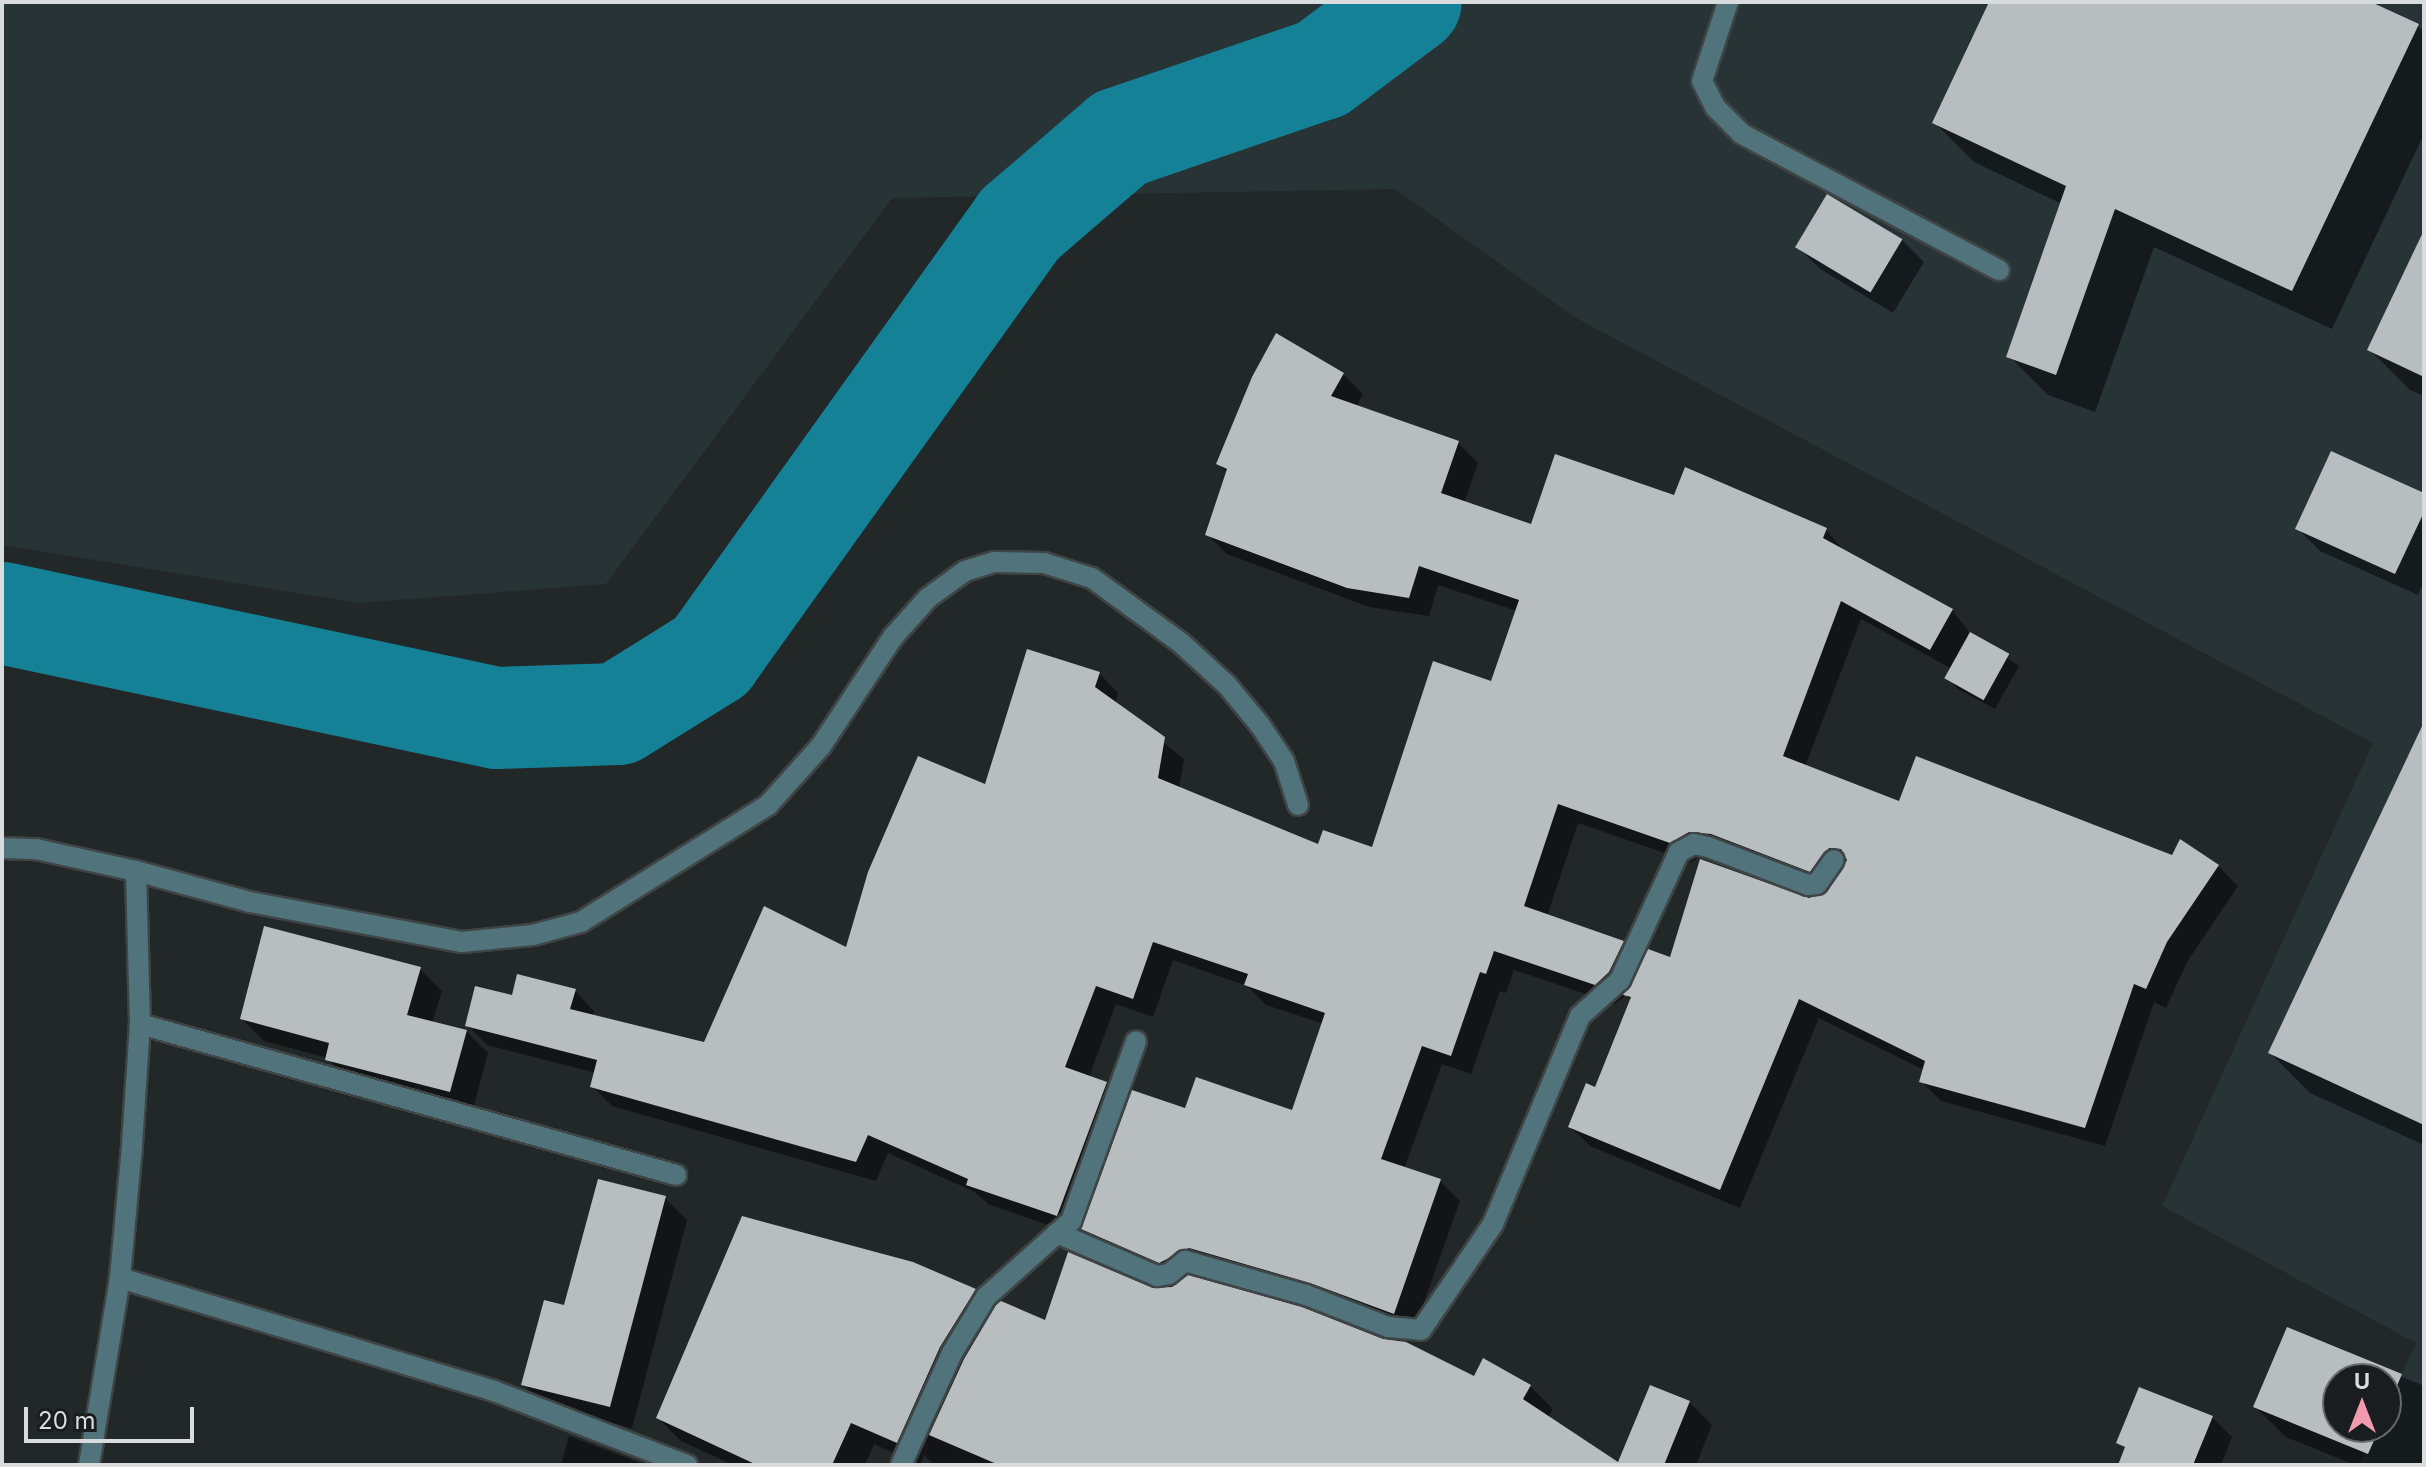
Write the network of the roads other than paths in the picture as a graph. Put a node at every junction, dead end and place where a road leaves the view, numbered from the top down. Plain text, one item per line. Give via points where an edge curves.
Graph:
1 (1728, 2) edge
2 (1999, 270) dead end
3 (1298, 805) dead end
4 (2, 848) edge
5 (1834, 860) dead end
6 (136, 871) junction
7 (140, 1024) junction
8 (1136, 1041) dead end
9 (676, 1175) dead end
10 (1057, 1233) junction
11 (120, 1278) junction
12 (89, 1465) edge
13 (687, 1465) edge
14 (901, 1465) edge

1 - 2 street via 1702,81 1715,107 1742,134
3 - 6 street via 1284,761 1260,725 1181,643 1092,578 1044,563 995,562 965,571 928,598 893,637 821,746 768,805 581,922 533,935 462,942 250,902
4 - 6 street via 36,849
5 - 10 street via 1817,884 1808,885 1708,847 1694,844 1679,852 1620,980 1580,1016 1493,1224 1421,1330 1388,1327 1306,1295 1185,1261 1157,1276
6 - 7 street
7 - 9 street
7 - 11 street
8 - 10 street via 1071,1221
10 - 14 street via 986,1297 952,1353
11 - 12 street
11 - 13 street via 494,1391

